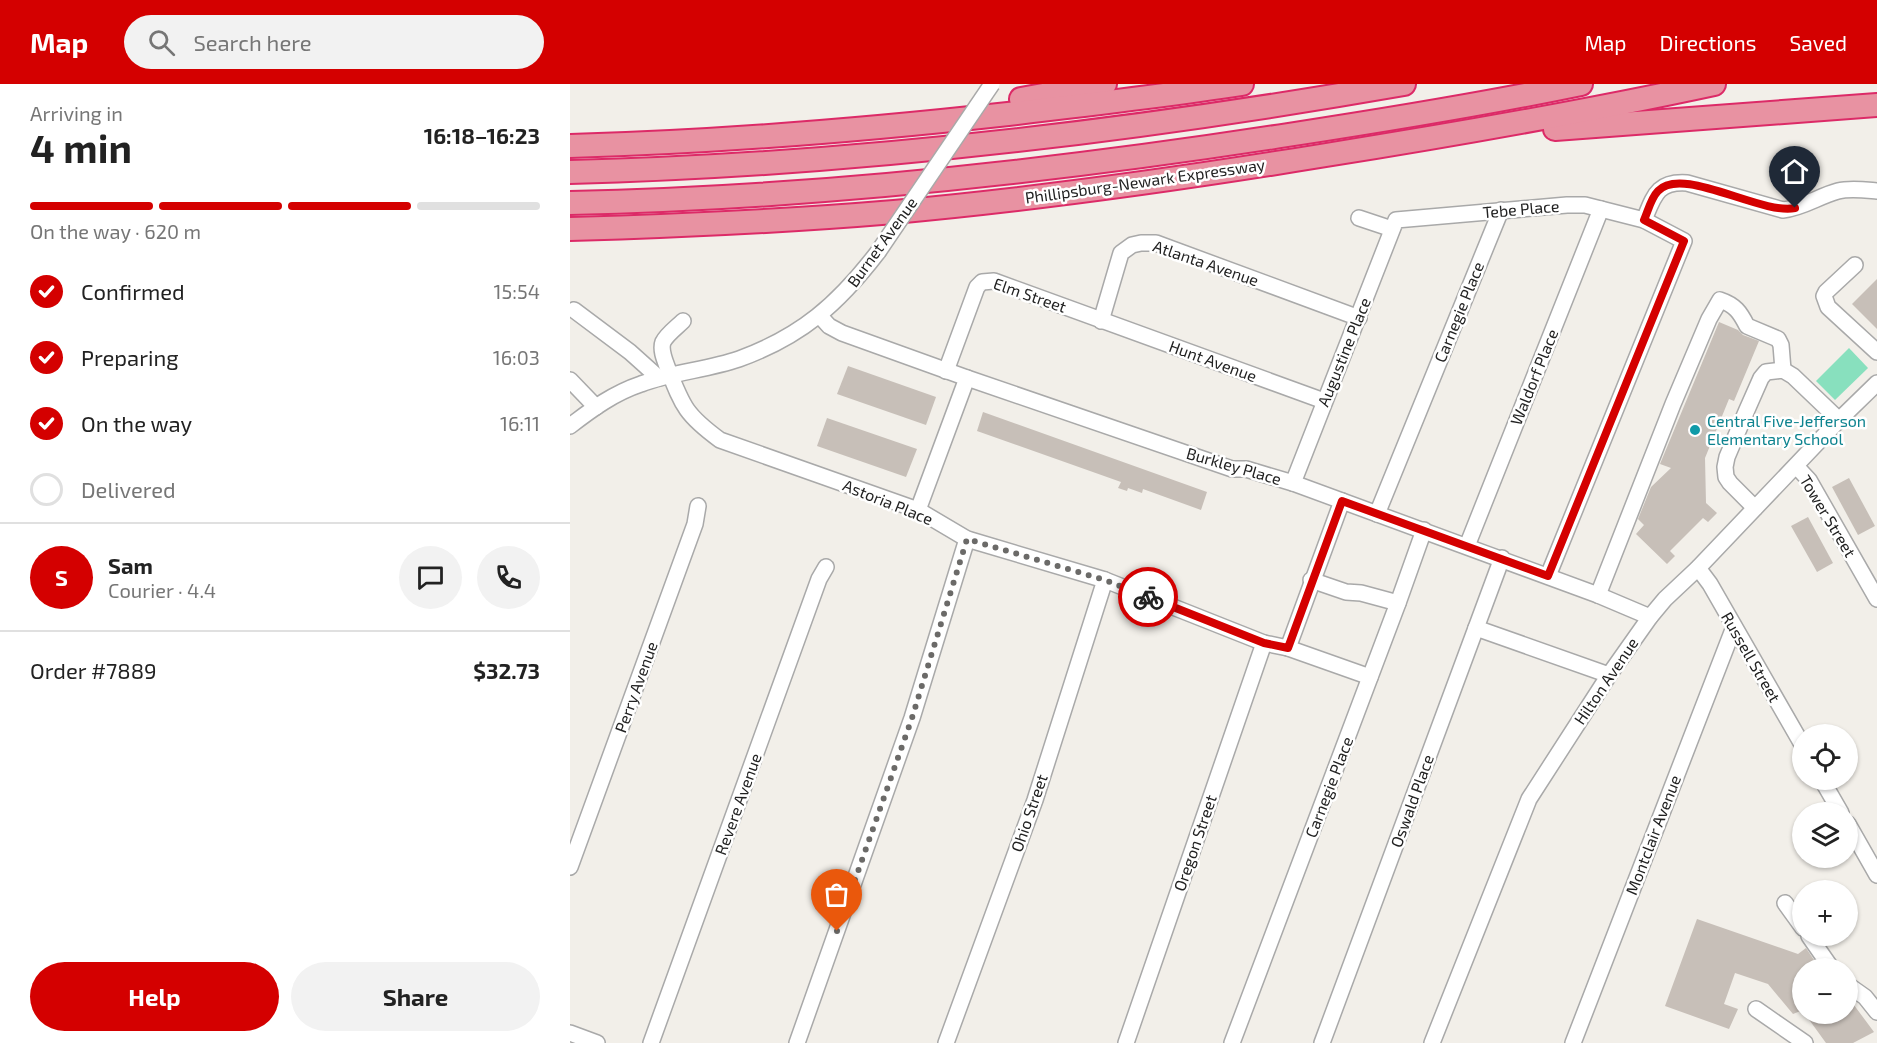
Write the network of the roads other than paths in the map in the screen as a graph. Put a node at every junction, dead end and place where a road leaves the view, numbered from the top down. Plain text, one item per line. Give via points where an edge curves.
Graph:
1 (992, 84) edge
2 (1105, 84) edge
3 (1242, 84) edge
4 (1404, 84) edge
5 (1581, 84) edge
6 (1714, 84) edge
7 (1877, 105) edge
8 (886, 127) junction
9 (1431, 138) junction
10 (570, 146) edge
11 (570, 172) edge
12 (1877, 191) edge
13 (570, 203) edge
14 (1601, 209) junction
15 (1501, 210) junction
16 (1359, 218) dead end
17 (1644, 220) junction
18 (1394, 225) junction
19 (570, 229) edge
20 (1855, 265) dead end
21 (574, 310) dead end
22 (820, 316) junction
23 (1359, 318) junction
24 (683, 321) dead end
25 (1101, 321) junction
26 (1877, 352) edge
27 (1783, 370) junction
28 (946, 371) junction
29 (665, 376) junction
30 (967, 378) junction
31 (570, 380) edge
32 (1877, 383) edge
33 (1324, 401) junction
34 (596, 407) junction
35 (1839, 420) junction
36 (570, 426) edge
37 (1796, 466) junction
38 (1293, 483) junction
39 (1342, 501) junction
40 (698, 506) dead end
41 (1755, 508) junction
42 (918, 510) junction
43 (1377, 514) junction
44 (1424, 530) junction
45 (967, 539) junction
46 (1467, 546) junction
47 (1502, 558) junction
48 (826, 567) dead end
49 (1698, 568) junction
50 (1548, 576) junction
51 (1105, 580) junction
52 (1311, 580) junction
53 (1598, 594) junction
54 (1877, 599) edge
55 (1398, 603) junction
56 (1650, 617) junction
57 (1734, 627) junction
58 (1476, 628) junction
59 (1264, 643) junction
60 (1288, 648) junction
61 (1609, 675) junction
62 (1370, 677) junction
63 (1792, 728) edge
64 (1858, 842) edge
65 (570, 867) edge
66 (1877, 875) edge
67 (1785, 903) dead end
68 (1792, 913) edge
69 (1858, 992) edge
70 (1756, 1009) dead end
71 (1877, 1012) edge
72 (570, 1033) edge
73 (597, 1043) edge
74 (651, 1043) edge
75 (797, 1043) edge
76 (946, 1043) edge
77 (1126, 1043) edge
78 (1232, 1043) edge
79 (1322, 1043) edge
80 (1432, 1043) edge
81 (1573, 1043) edge
82 (1805, 1043) edge

1 - 22 street, Burnet Avenue, bridge via 878,252
2 - 8 highway via 989,103
3 - 8 highway
4 - 11 highway via 1172,120 961,146 742,164
5 - 13 highway, Phillipsburg-Newark Expressway via 1233,144 979,177 771,195
6 - 9 highway, Phillipsburg-Newark Expressway
7 - 9 highway
8 - 10 highway
9 - 19 highway, Phillipsburg-Newark Expressway via 1168,179 922,209 769,221
12 - 17 street via 1845,189 1783,210 1687,183 1672,183 1656,192
14 - 15 street, Tebe Place via 1567,205
14 - 17 street, Tebe Place
14 - 46 street, Waldorf Place
15 - 18 street, Tebe Place
15 - 43 street, Carnegie Place
16 - 18 street
17 - 50 street, Tebe Place via 1684,241
18 - 23 street, Augustine Place
20 - 26 street via 1824,296 1828,307
21 - 29 street
22 - 28 street, Burkley Place via 842,333
22 - 29 street, Burnet Avenue via 749,354
23 - 25 street, Atlanta Avenue via 1149,242 1132,245 1121,253
23 - 33 street, Augustine Place
24 - 29 street, Astoria Place via 663,344
25 - 28 street, Elm Street via 994,281 982,282
25 - 33 street, Hunt Avenue
27 - 35 street
27 - 41 street via 1766,372 1761,378 1727,457 1726,477
27 - 53 street via 1778,339 1747,326 1731,304 1720,300 1682,383
28 - 30 street, Burkley Place
29 - 34 street, Burnet Avenue via 628,389
29 - 42 street, Astoria Place via 691,416 720,440
30 - 38 street, Burkley Place via 1232,469 1246,469
30 - 42 street
31 - 34 street
32 - 35 street, Hilton Avenue
33 - 38 street, Augustine Place
34 - 36 street, Burnet Avenue
35 - 37 street, Hilton Avenue
37 - 41 street, Hilton Avenue
37 - 54 street, Tower Street via 1809,480
38 - 39 street, Burkley Place
39 - 43 street, Burkley Place
39 - 52 street
40 - 65 street, Perry Avenue via 695,524
41 - 49 street, Hilton Avenue
42 - 45 street, Astoria Place
43 - 44 street, Burkley Place
44 - 46 street, Burkley Place
44 - 55 street, Carnegie Place
45 - 51 street, Astoria Place
45 - 75 street via 912,718
46 - 47 street, Burkley Place
47 - 50 street, Burkley Place
47 - 58 street, Oswald Place
48 - 74 street, Revere Avenue
49 - 56 street, Hilton Avenue
49 - 57 street, Russell Street
50 - 53 street, Burkley Place
51 - 59 street, Astoria Place
51 - 76 street, Ohio Street via 1035,800
52 - 55 street
52 - 60 street
53 - 56 street, Burkley Place
55 - 62 street, Carnegie Place
56 - 61 street, Hilton Avenue
57 - 63 street, Russell Street
57 - 81 street, Montclair Avenue
58 - 61 street
58 - 79 street, Oswald Place
59 - 60 street, Astoria Place
59 - 77 street, Oregon Street
60 - 62 street, Astoria Place
61 - 80 street, Hilton Avenue via 1528,799
62 - 78 street, Carnegie Place
64 - 66 street
67 - 68 street
69 - 71 street
70 - 82 street
72 - 73 street

